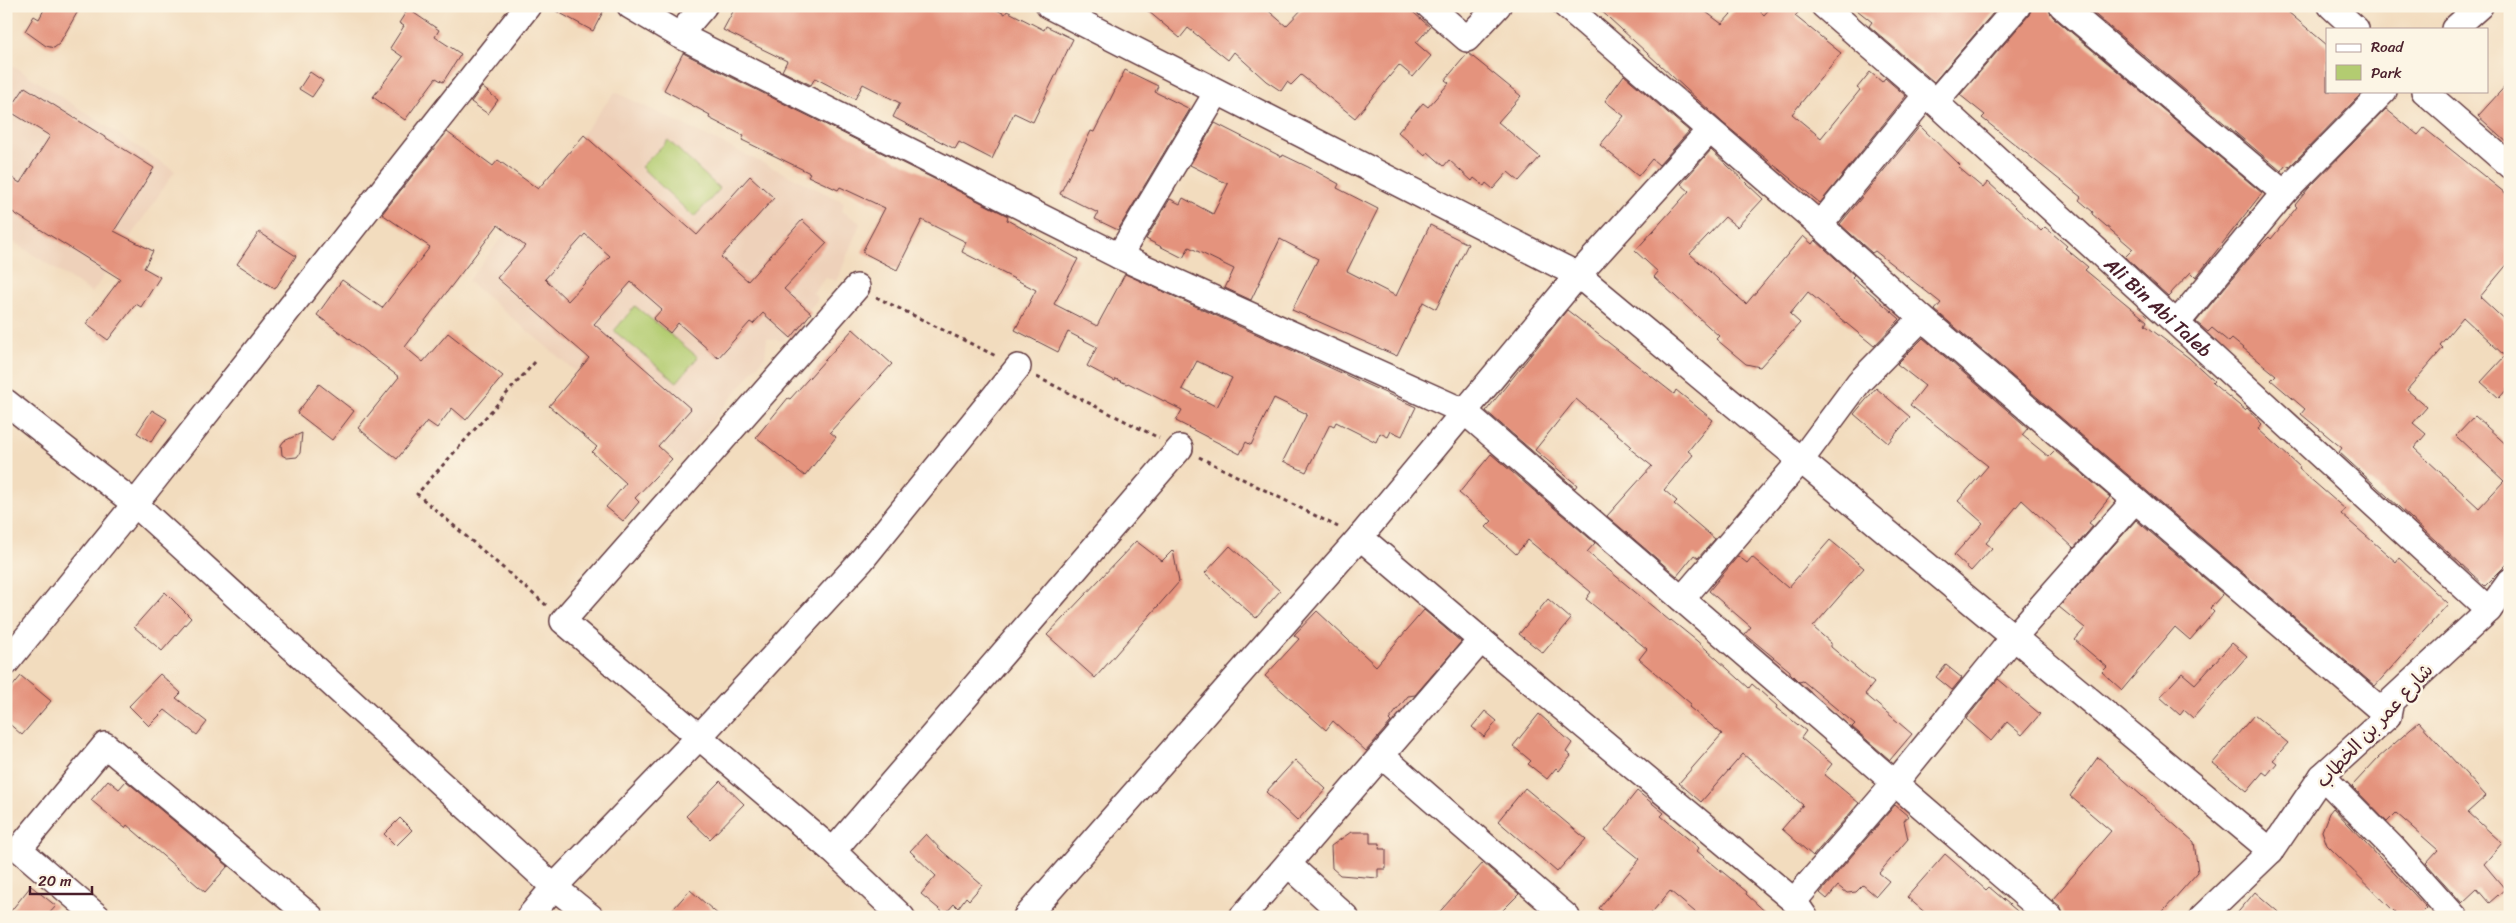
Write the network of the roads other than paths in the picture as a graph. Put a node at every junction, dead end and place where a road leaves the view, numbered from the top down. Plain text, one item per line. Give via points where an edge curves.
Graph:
1 (528, 6) edge
2 (630, 6) edge
3 (704, 6) edge
4 (1049, 6) edge
5 (1428, 6) edge
6 (1498, 6) edge
7 (1566, 6) edge
8 (1824, 6) edge
9 (2018, 6) edge
10 (2062, 6) edge
11 (2331, 6) edge
12 (2480, 6) edge
13 (2355, 28) edge
14 (2455, 28) edge
15 (678, 35) junction
16 (1217, 92) junction
17 (2383, 92) edge
18 (2425, 92) edge
19 (1931, 98) junction
20 (1709, 131) junction
21 (2510, 166) edge
22 (2284, 193) junction
23 (1820, 225) junction
24 (1119, 256) junction
25 (1578, 275) junction
26 (857, 287) dead end
27 (1922, 318) junction
28 (2177, 322) junction
29 (1018, 367) dead end
30 (6, 402) edge
31 (1465, 412) junction
32 (1180, 448) dead end
33 (1801, 460) junction
34 (2135, 500) junction
35 (135, 504) junction
36 (1360, 538) junction
37 (2510, 581) edge
38 (1682, 599) junction
39 (2489, 610) junction
40 (2014, 637) junction
41 (1481, 640) junction
42 (6, 663) edge
43 (2388, 716) junction
44 (700, 736) junction
45 (1382, 756) junction
46 (2322, 776) junction
47 (1896, 783) junction
48 (833, 851) junction
49 (2271, 851) junction
50 (1288, 864) junction
51 (554, 887) junction
52 (1799, 909) edge
53 (98, 917) edge
54 (311, 917) edge
55 (529, 917) edge
56 (591, 917) edge
57 (902, 917) edge
58 (1026, 917) edge
59 (1242, 917) edge
60 (1346, 917) edge
61 (1567, 917) edge
62 (2050, 917) edge
63 (2202, 917) edge
64 (2455, 917) edge

1 - 35 street
2 - 15 street
3 - 15 street
4 - 16 street
5 - 6 street via 1467,39
7 - 20 street
8 - 19 street, Ali Bin Abi Taleb
9 - 19 street
10 - 22 street
11 - 13 street
12 - 14 street
15 - 24 street
16 - 24 street
16 - 25 street
17 - 22 street
18 - 21 street
19 - 23 street
19 - 28 street, Ali Bin Abi Taleb
20 - 23 street
20 - 25 street
22 - 28 street
23 - 27 street
24 - 31 street
25 - 31 street
25 - 33 street
26 - 44 street via 563,621
27 - 33 street via 1859,382
27 - 34 street
28 - 39 street, Ali Bin Abi Taleb
29 - 44 street via 862,560
30 - 35 street
31 - 36 street
31 - 38 street
32 - 48 street
33 - 38 street
33 - 40 street
34 - 40 street
34 - 43 street
35 - 42 street
35 - 51 street
36 - 41 street
36 - 58 street
37 - 39 street, شارع عمر بن الخطاب
38 - 47 street
39 - 43 street, شارع عمر بن الخطاب via 2391,701
40 - 47 street
40 - 49 street
41 - 45 street
41 - 52 street
43 - 46 street, شارع عمر بن الخطاب
44 - 48 street
44 - 51 street
45 - 50 street
45 - 61 street
46 - 49 street, شارع عمر بن الخطاب
46 - 64 street
47 - 52 street
47 - 62 street
48 - 57 street
49 - 63 street, شارع عمر بن الخطاب
50 - 59 street
50 - 60 street
51 - 55 street
51 - 56 street
53 - 54 street via 19,849 104,745

